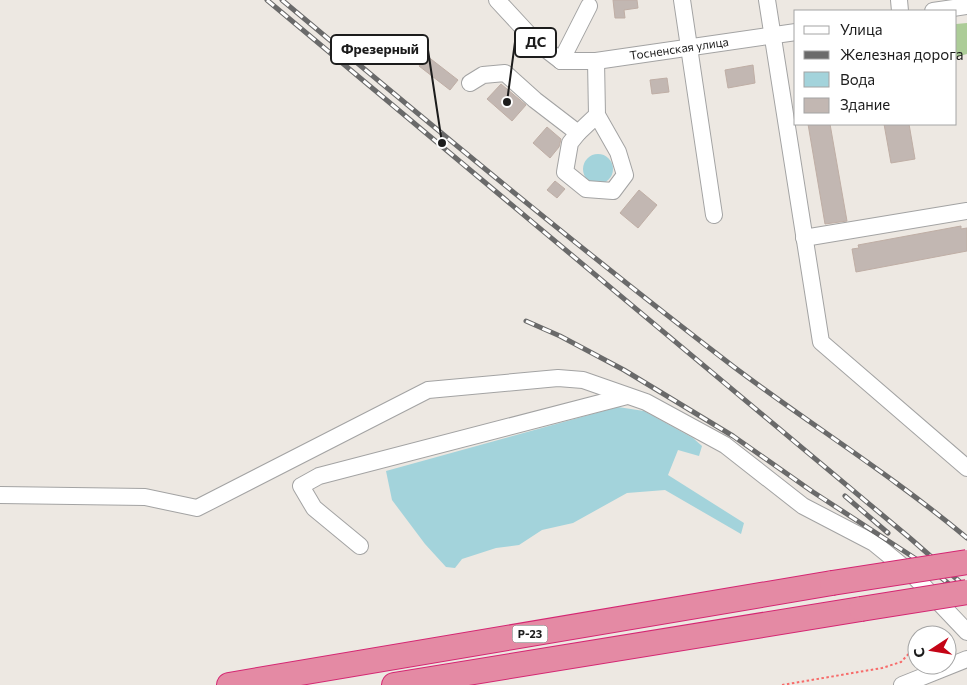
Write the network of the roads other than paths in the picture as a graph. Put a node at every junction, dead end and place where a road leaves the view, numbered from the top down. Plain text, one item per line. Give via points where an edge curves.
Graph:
1 (497, 0) edge
2 (682, 0) edge
3 (767, 0) edge
4 (589, 6) dead end
5 (967, 6) edge
6 (940, 10) edge
7 (794, 32) edge
8 (773, 35) junction
9 (689, 48) junction
10 (561, 61) junction
11 (596, 61) junction
12 (470, 83) dead end
13 (597, 115) junction
14 (578, 133) junction
15 (967, 211) edge
16 (714, 215) dead end
17 (804, 238) junction
18 (628, 396) junction
19 (286, 462) junction
20 (967, 468) edge
21 (301, 486) junction
22 (0, 495) edge
23 (360, 546) dead end
24 (967, 562) edge
25 (967, 592) edge
26 (967, 632) edge
27 (967, 659) edge
28 (229, 685) edge
29 (394, 685) edge
30 (902, 685) edge

1 - 10 street via 535,42
2 - 9 street
3 - 8 street
4 - 10 street
5 - 6 street
7 - 8 street, Тосненская улица
8 - 9 street, Тосненская улица
8 - 17 street
9 - 11 street, Тосненская улица
9 - 16 street
10 - 11 street, Тосненская улица
11 - 13 street
12 - 14 street via 483,75 505,73
13 - 14 street
13 - 14 street via 618,152 625,175 613,191 586,189 565,172 570,143
15 - 17 street
17 - 20 street via 821,342
18 - 19 street via 583,380 558,378 428,390
18 - 21 street via 319,476
18 - 26 street via 646,402 725,445 804,506 874,543 912,574
19 - 21 street
19 - 22 street via 197,508 145,497
21 - 23 street via 314,508
24 - 28 highway, Р-23, bridge
25 - 29 highway, Р-23, bridge
27 - 30 street

